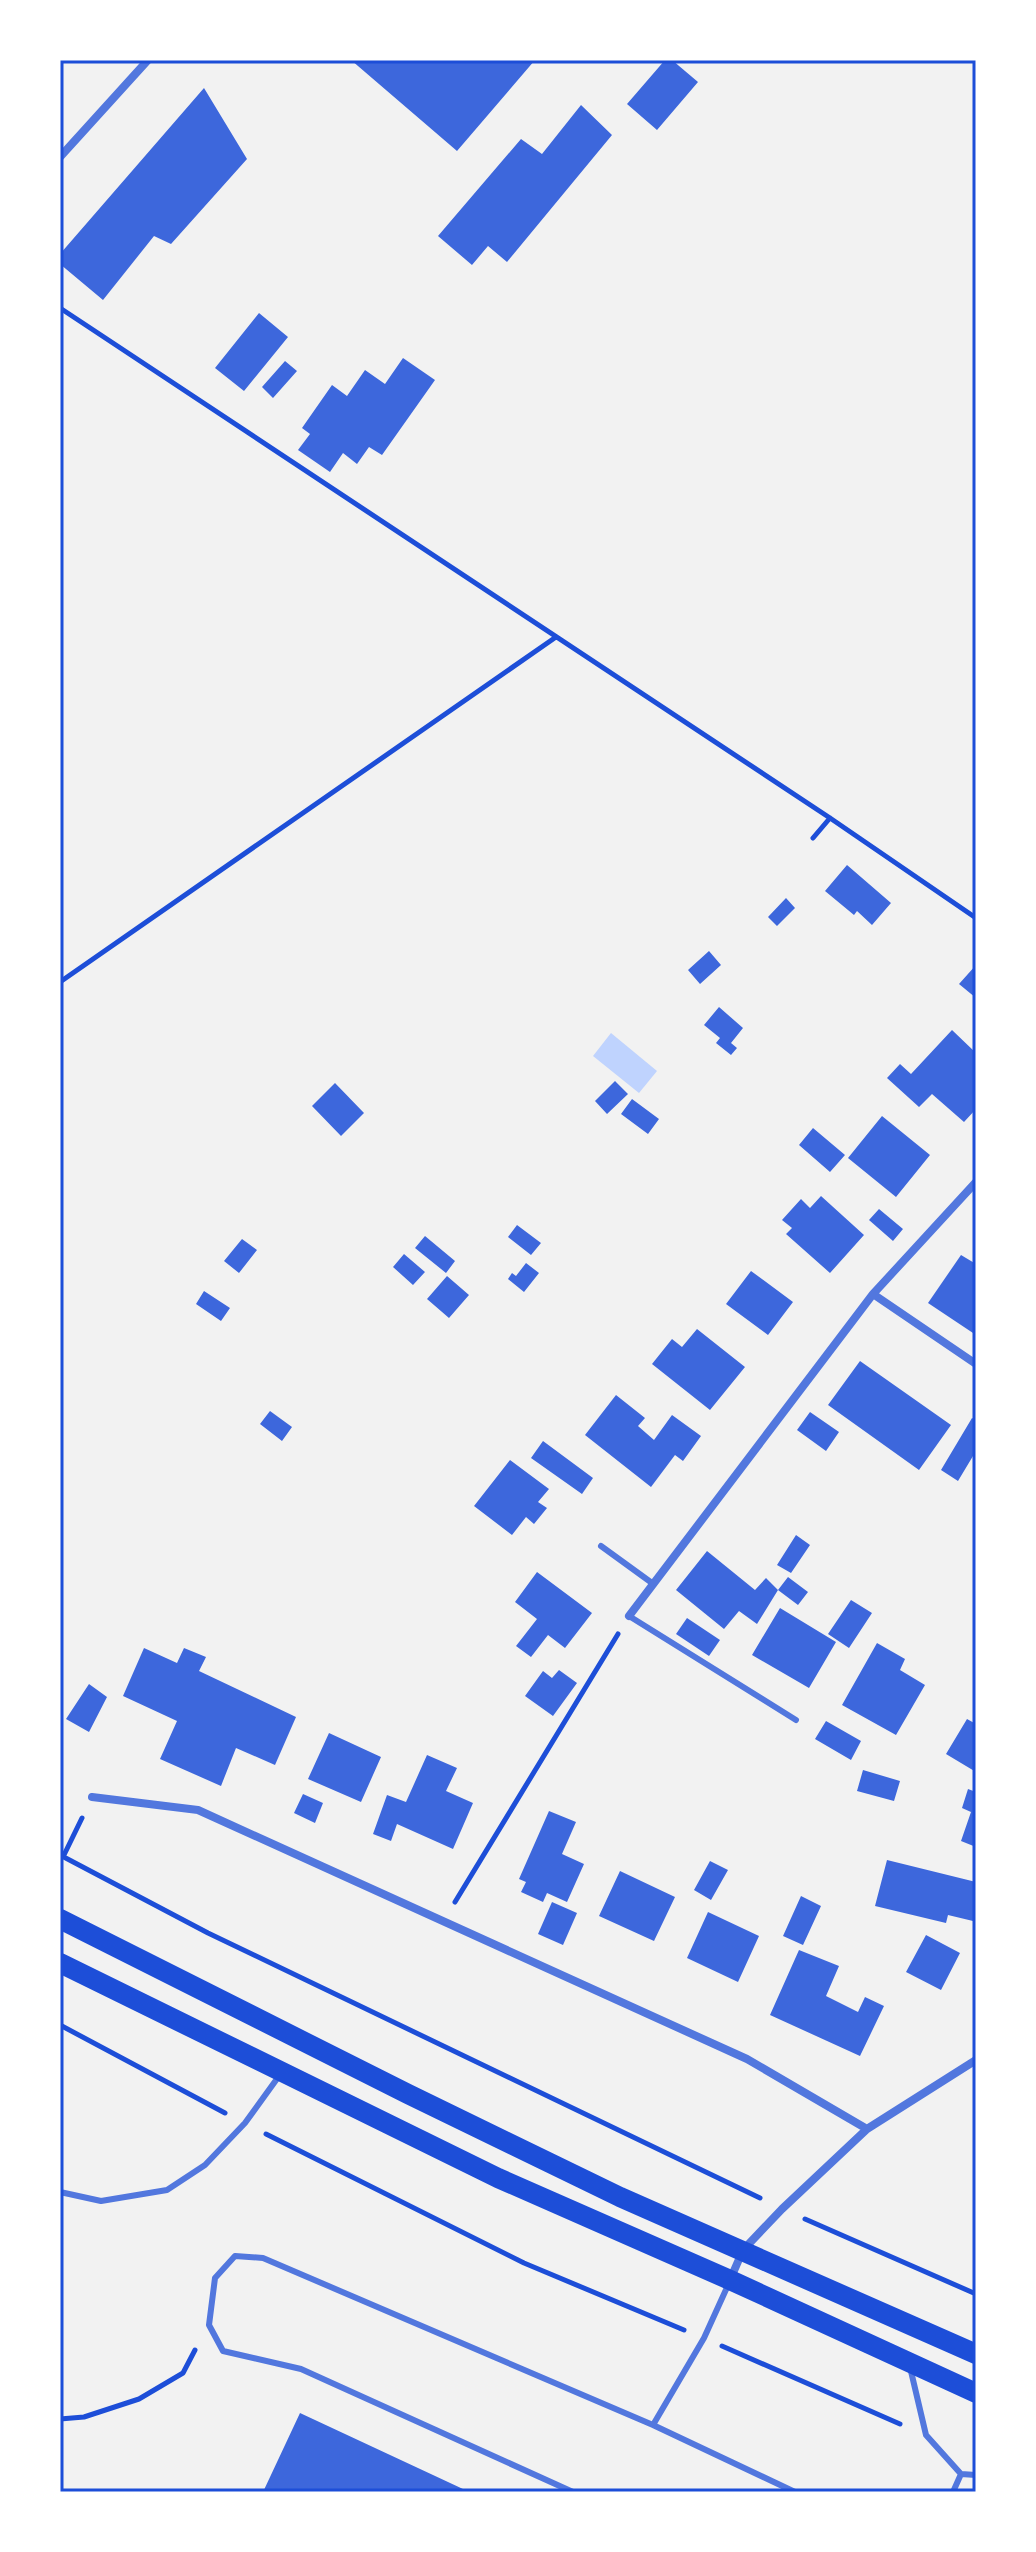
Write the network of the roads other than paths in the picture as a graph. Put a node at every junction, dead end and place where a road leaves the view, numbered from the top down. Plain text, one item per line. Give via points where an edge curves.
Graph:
1 (148, 60) edge
2 (60, 157) edge
3 (976, 1182) edge
4 (873, 1294) junction
5 (976, 1364) edge
6 (601, 1546) dead end
7 (652, 1583) junction
8 (629, 1616) joint
9 (796, 1720) dead end
10 (92, 1797) road end
11 (60, 1919) edge
12 (60, 1963) edge
13 (976, 2060) edge
14 (281, 2074) junction
15 (867, 2129) junction
16 (60, 2192) edge
17 (743, 2250) junction
18 (730, 2280) junction
19 (976, 2354) edge
20 (909, 2364) junction
21 (976, 2393) edge
22 (653, 2425) junction
23 (961, 2474) junction
24 (976, 2475) edge
25 (573, 2492) edge
26 (795, 2492) edge
27 (953, 2492) edge

1 - 2 street
3 - 4 street
4 - 5 street
4 - 7 street
6 - 7 lane
7 - 8 street
8 - 9 lane
10 - 15 street via 198,1810 747,2059
11 - 17 main road via 620,2197
12 - 14 main road
13 - 15 street
14 - 16 lane via 205,2165 167,2190 101,2201
14 - 18 main road via 498,2178
15 - 17 street
17 - 18 street
17 - 19 main road
18 - 20 main road
18 - 22 lane via 704,2338
20 - 21 main road
20 - 23 lane via 926,2435
22 - 25 lane via 263,2258 235,2256 215,2278 209,2325 223,2351 301,2369
22 - 26 lane
23 - 24 lane
23 - 27 lane

